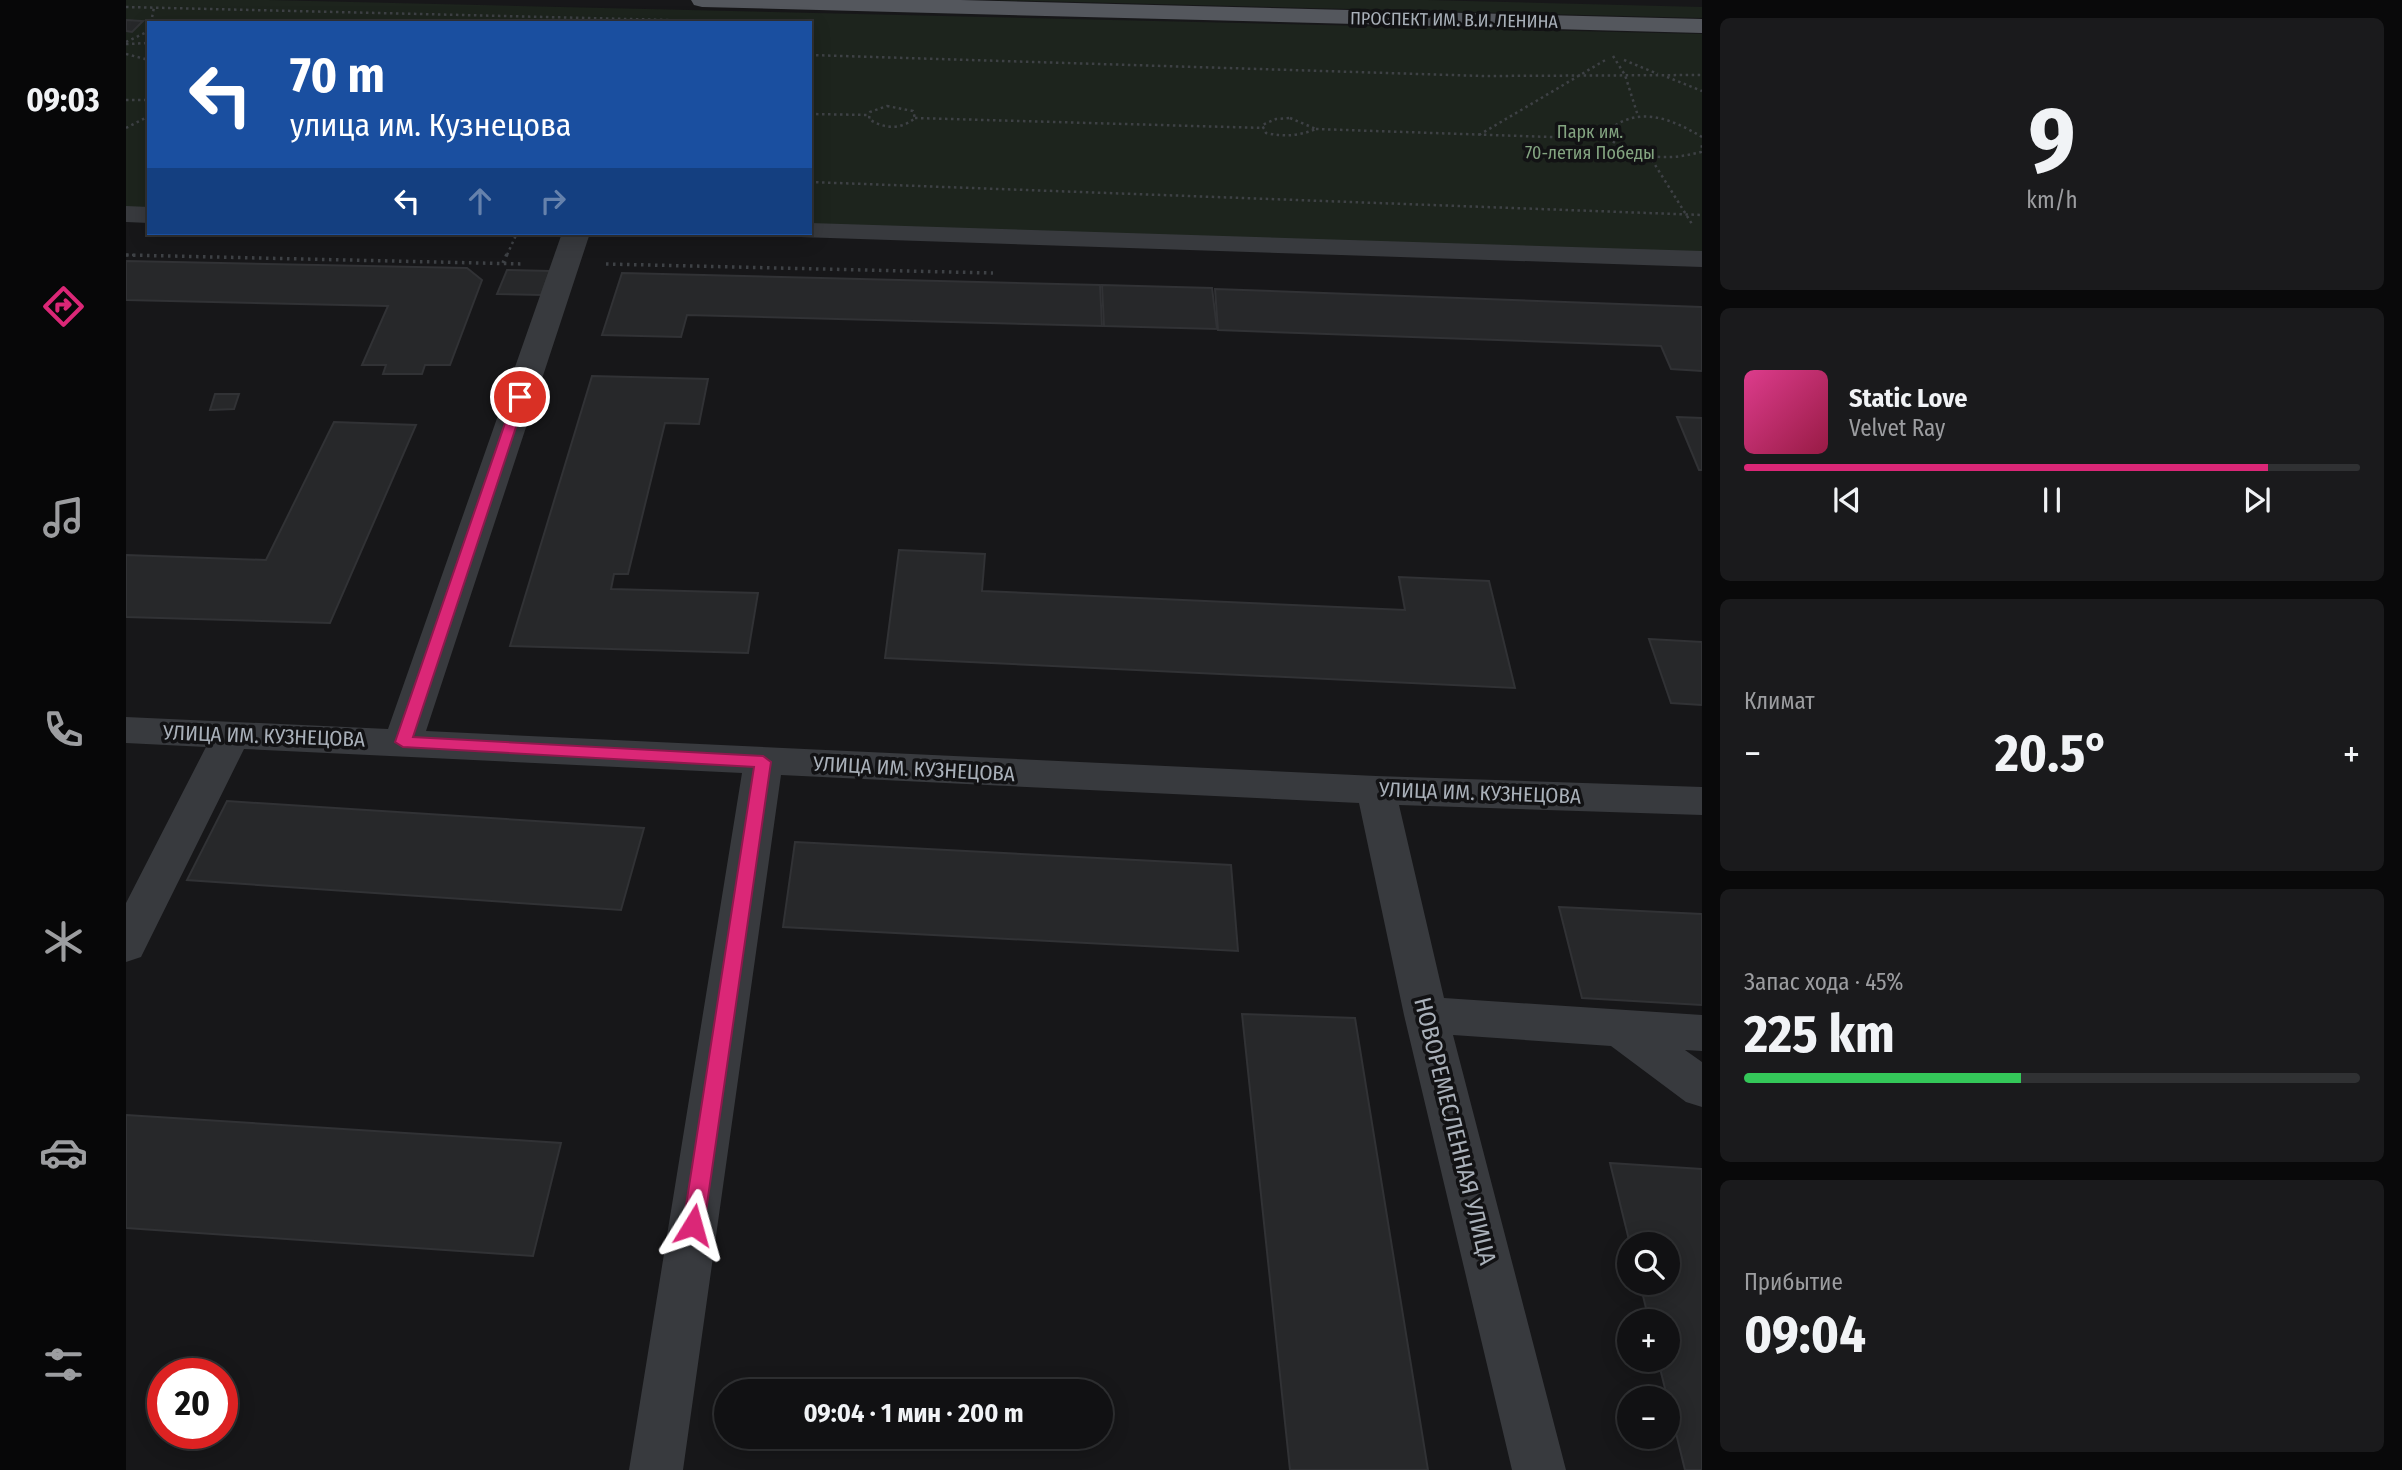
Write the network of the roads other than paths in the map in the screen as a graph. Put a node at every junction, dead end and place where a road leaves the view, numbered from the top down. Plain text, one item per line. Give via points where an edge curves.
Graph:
1 (702, 0) edge
2 (1702, 26) edge
3 (126, 214) edge
4 (147, 215) edge
5 (812, 231) edge
6 (575, 235) edge
7 (1699, 246) edge
8 (126, 730) edge
9 (232, 734) junction
10 (403, 742) junction
11 (763, 762) junction
12 (1376, 790) junction
13 (1702, 801) edge
14 (126, 945) edge
15 (1426, 1015) junction
16 (1621, 1028) junction
17 (1702, 1033) edge
18 (1702, 1088) edge
19 (656, 1470) edge
20 (1539, 1470) edge

1 - 2 main road, ПРОСПЕКТ ИМ. В.И. ЛЕНИНА
3 - 4 street
5 - 7 street
6 - 10 street
8 - 9 street, УЛИЦА ИМ. КУЗНЕЦОВА
9 - 10 street, УЛИЦА ИМ. КУЗНЕЦОВА
9 - 14 street
10 - 11 street, УЛИЦА ИМ. КУЗНЕЦОВА
11 - 12 street, УЛИЦА ИМ. КУЗНЕЦОВА
11 - 19 street
12 - 13 street, УЛИЦА ИМ. КУЗНЕЦОВА
12 - 15 street, НОВОРЕМЕСЛЕННАЯ УЛИЦА
15 - 16 street
15 - 20 street, НОВОРЕМЕСЛЕННАЯ УЛИЦА
16 - 17 street
16 - 18 street

